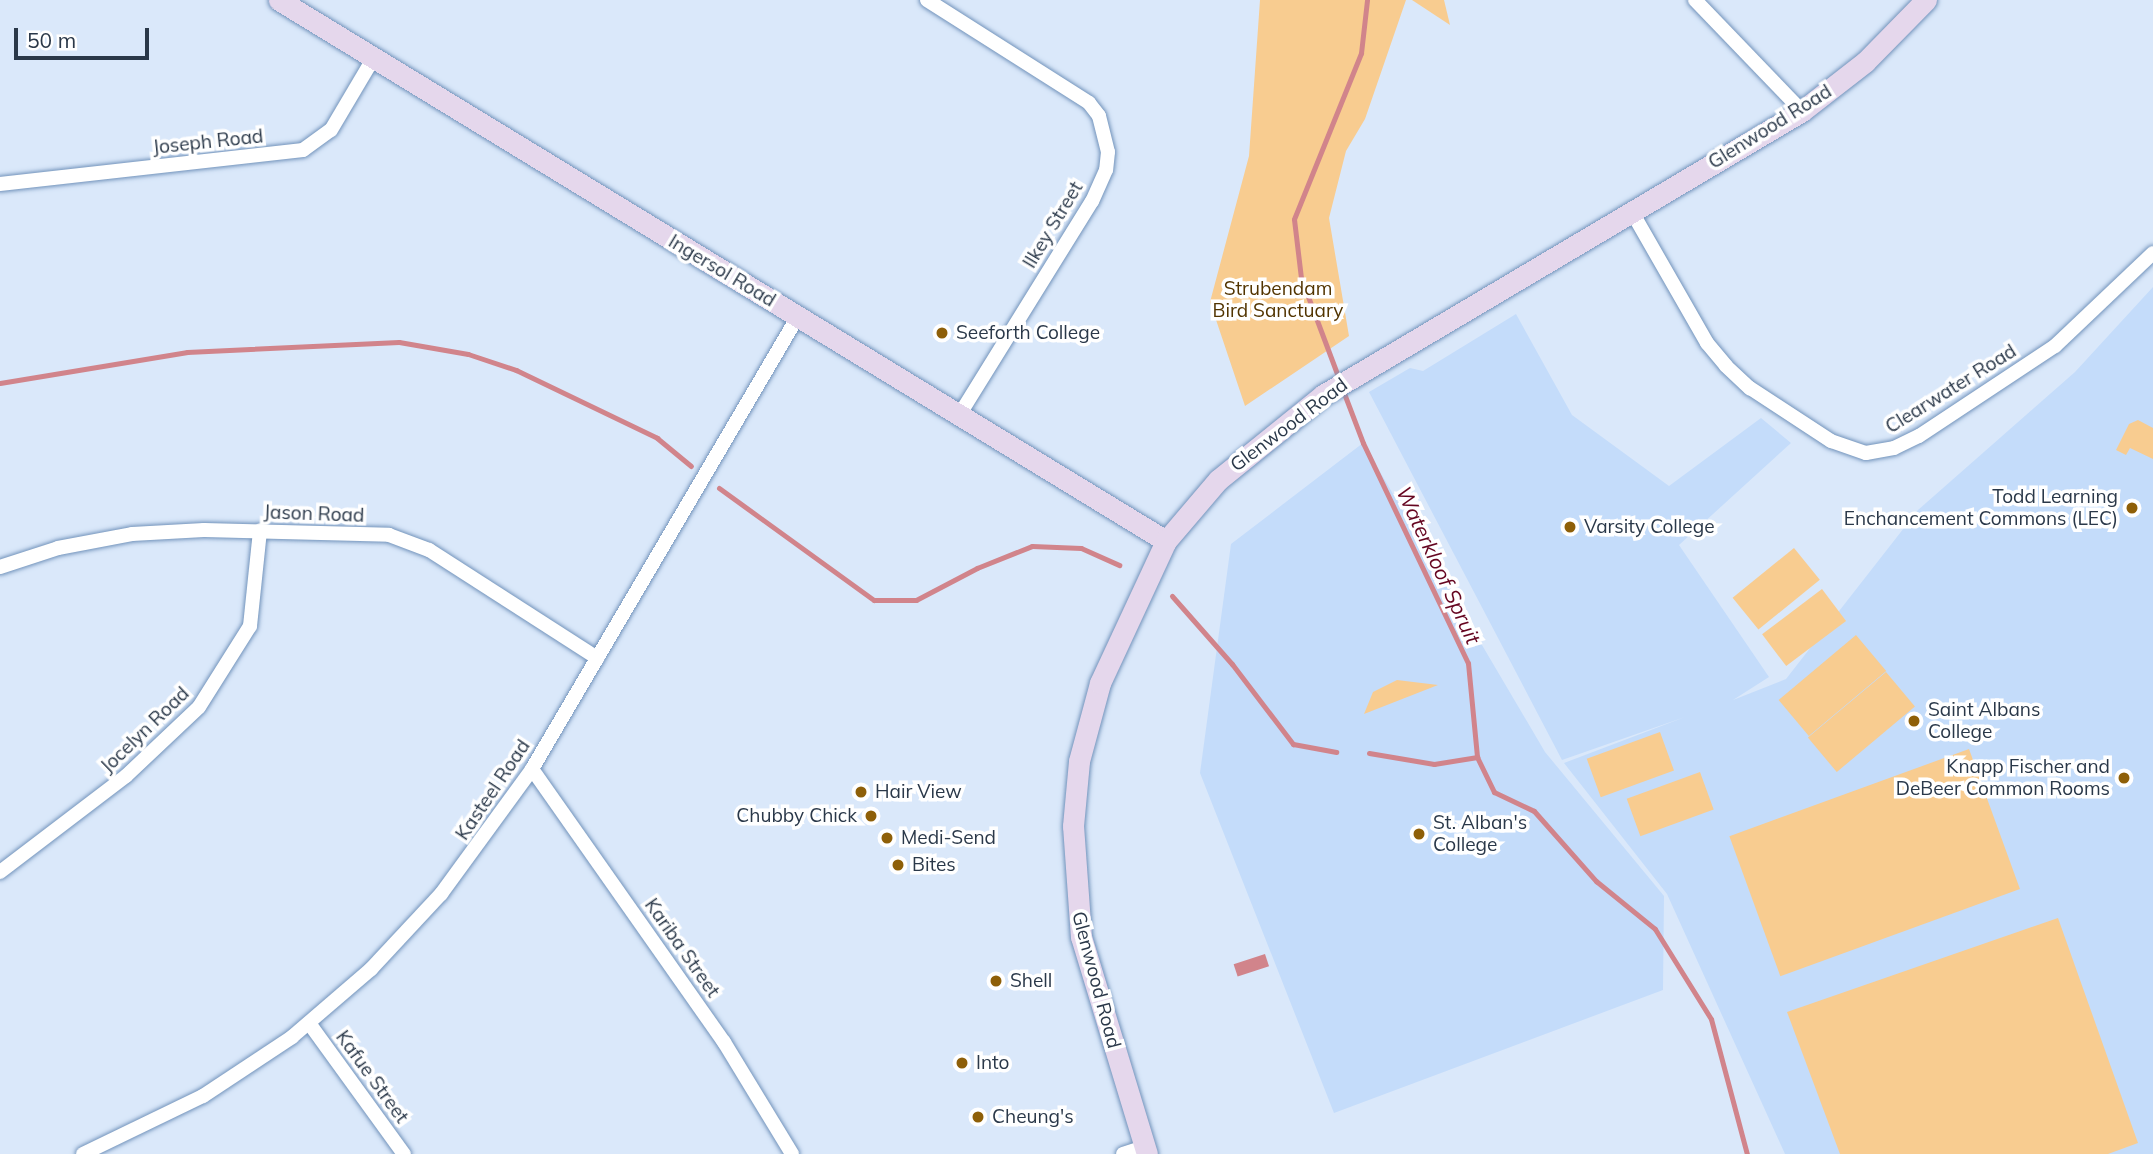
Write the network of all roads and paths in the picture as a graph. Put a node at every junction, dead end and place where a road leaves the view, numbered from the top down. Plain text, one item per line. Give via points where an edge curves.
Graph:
1 (278, 0) edge
2 (927, 0) edge
3 (1695, 0) edge
4 (1926, 0) edge
5 (373, 59) junction
6 (1802, 111) junction
7 (0, 184) edge
8 (1632, 212) junction
9 (2153, 253) edge
10 (797, 318) junction
11 (958, 417) junction
12 (260, 531) junction
13 (1166, 541) junction
14 (0, 567) edge
15 (597, 658) junction
16 (532, 769) junction
17 (0, 872) edge
18 (309, 1023) junction
19 (1146, 1150) edge
20 (83, 1154) edge
21 (404, 1154) edge
22 (792, 1154) edge
23 (1123, 1154) edge

1 - 5 street, Ingersol Road
2 - 11 street, Ilkey Street via 1089,103 1099,116 1108,152 1106,170 1092,201
3 - 6 street
4 - 6 street, Glenwood Road via 1865,62
5 - 7 street, Joseph Road via 331,130 303,150
5 - 10 street, Ingersol Road
6 - 8 street, Glenwood Road
8 - 9 street, Clearwater Road via 1707,343 1726,366 1830,441 1866,453 1894,448 1919,436 2055,346
8 - 13 street, Glenwood Road via 1323,396 1218,480
10 - 11 street, Ingersol Road
10 - 15 street, Kasteel Road
11 - 13 street, Ingersol Road
12 - 14 street, Jason Road via 132,534 58,548
12 - 15 street, Jason Road via 389,536 412,542
12 - 17 street, Jocelyn Road via 252,618 237,652 204,700 126,776
13 - 19 street, Glenwood Road via 1100,683 1079,761 1073,826 1081,937
15 - 16 street, Kasteel Road
16 - 18 street, Kasteel Road via 489,833 432,904 371,969
16 - 22 street, Kariba Street via 724,1042
18 - 20 street, Kasteel Road via 223,1084
18 - 21 street, Kafue Street
19 - 23 street

